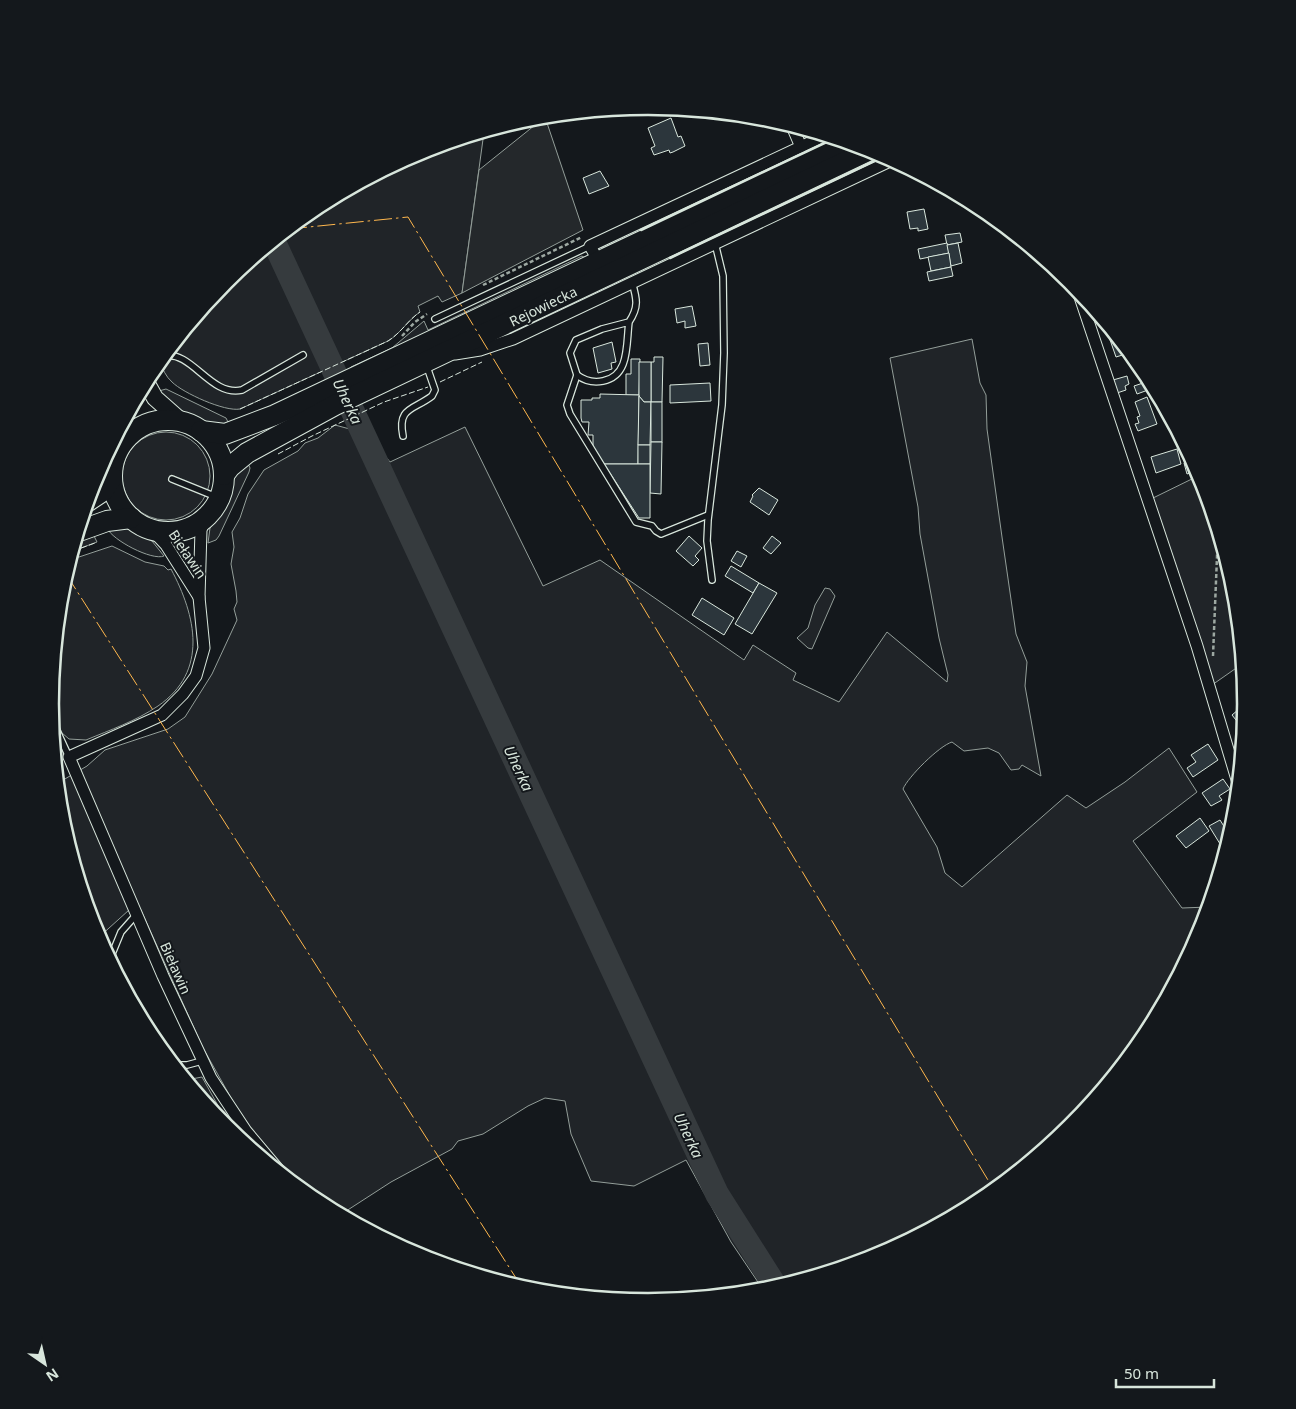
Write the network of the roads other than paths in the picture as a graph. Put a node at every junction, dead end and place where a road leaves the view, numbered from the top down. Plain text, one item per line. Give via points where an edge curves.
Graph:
1 (795, 134) edge
2 (816, 140) edge
3 (801, 147) junction
4 (839, 148) edge
5 (859, 155) edge
6 (883, 164) edge
7 (715, 243) junction
8 (595, 254) junction
9 (632, 282) junction
10 (1084, 308) edge
11 (435, 319) dead end
12 (629, 322) junction
13 (303, 355) dead end
14 (172, 358) edge
15 (432, 359) junction
16 (577, 375) junction
17 (359, 384) junction
18 (150, 390) edge
19 (330, 398) junction
20 (181, 421) junction
21 (201, 431) junction
22 (125, 434) edge
23 (403, 436) dead end
24 (125, 440) junction
25 (224, 475) junction
26 (112, 477) junction
27 (172, 479) dead end
28 (98, 494) edge
29 (219, 498) junction
30 (708, 515) junction
31 (206, 517) junction
32 (131, 518) junction
33 (86, 529) edge
34 (151, 529) junction
35 (712, 580) dead end
36 (199, 597) junction
37 (60, 737) edge
38 (69, 757) junction
39 (1233, 767) edge
40 (136, 915) junction
41 (113, 951) edge
42 (202, 1060) junction
43 (183, 1065) edge
44 (267, 1155) edge

1 - 3 street
2 - 3 street
3 - 8 street
4 - 8 highway, Rejowiecka
5 - 15 highway, Rejowiecka
6 - 7 street
7 - 9 street
7 - 30 lane via 723,276 723,379
8 - 11 lane
8 - 17 highway, Rejowiecka
9 - 12 lane via 638,302
9 - 15 street via 513,339 480,350
10 - 39 street via 1208,680
12 - 16 lane via 576,340 570,353
12 - 16 lane via 625,357 616,376 594,382
13 - 14 lane via 242,390 231,392 180,359
15 - 17 highway, Rejowiecka
15 - 23 lane via 435,390 432,396 407,409 401,428
16 - 30 lane via 567,405 570,414 636,522 652,526 661,534
17 - 19 highway, Rejowiecka
18 - 20 main road
19 - 21 highway, Rejowiecka via 237,431 215,434
19 - 25 highway, Rejowiecka via 248,453
20 - 21 highway
20 - 24 highway via 156,421 139,428
21 - 25 highway via 220,455
22 - 24 main road
24 - 26 highway via 115,457
25 - 29 highway
26 - 28 highway
26 - 32 highway via 117,500
27 - 29 lane
29 - 31 highway
30 - 35 lane via 707,541
31 - 34 highway via 186,529
31 - 36 street, Bieławin via 201,530
32 - 33 highway via 107,521
32 - 34 highway
34 - 36 street, Bieławin via 166,545
36 - 38 street, Bieławin via 204,640 202,657 196,676 184,694 169,709 147,722
37 - 38 lane, Bieławin
38 - 40 street, Bieławin
40 - 41 lane via 122,932
40 - 42 street, Bieławin
42 - 43 lane
42 - 44 street, Bieławin via 230,1109

